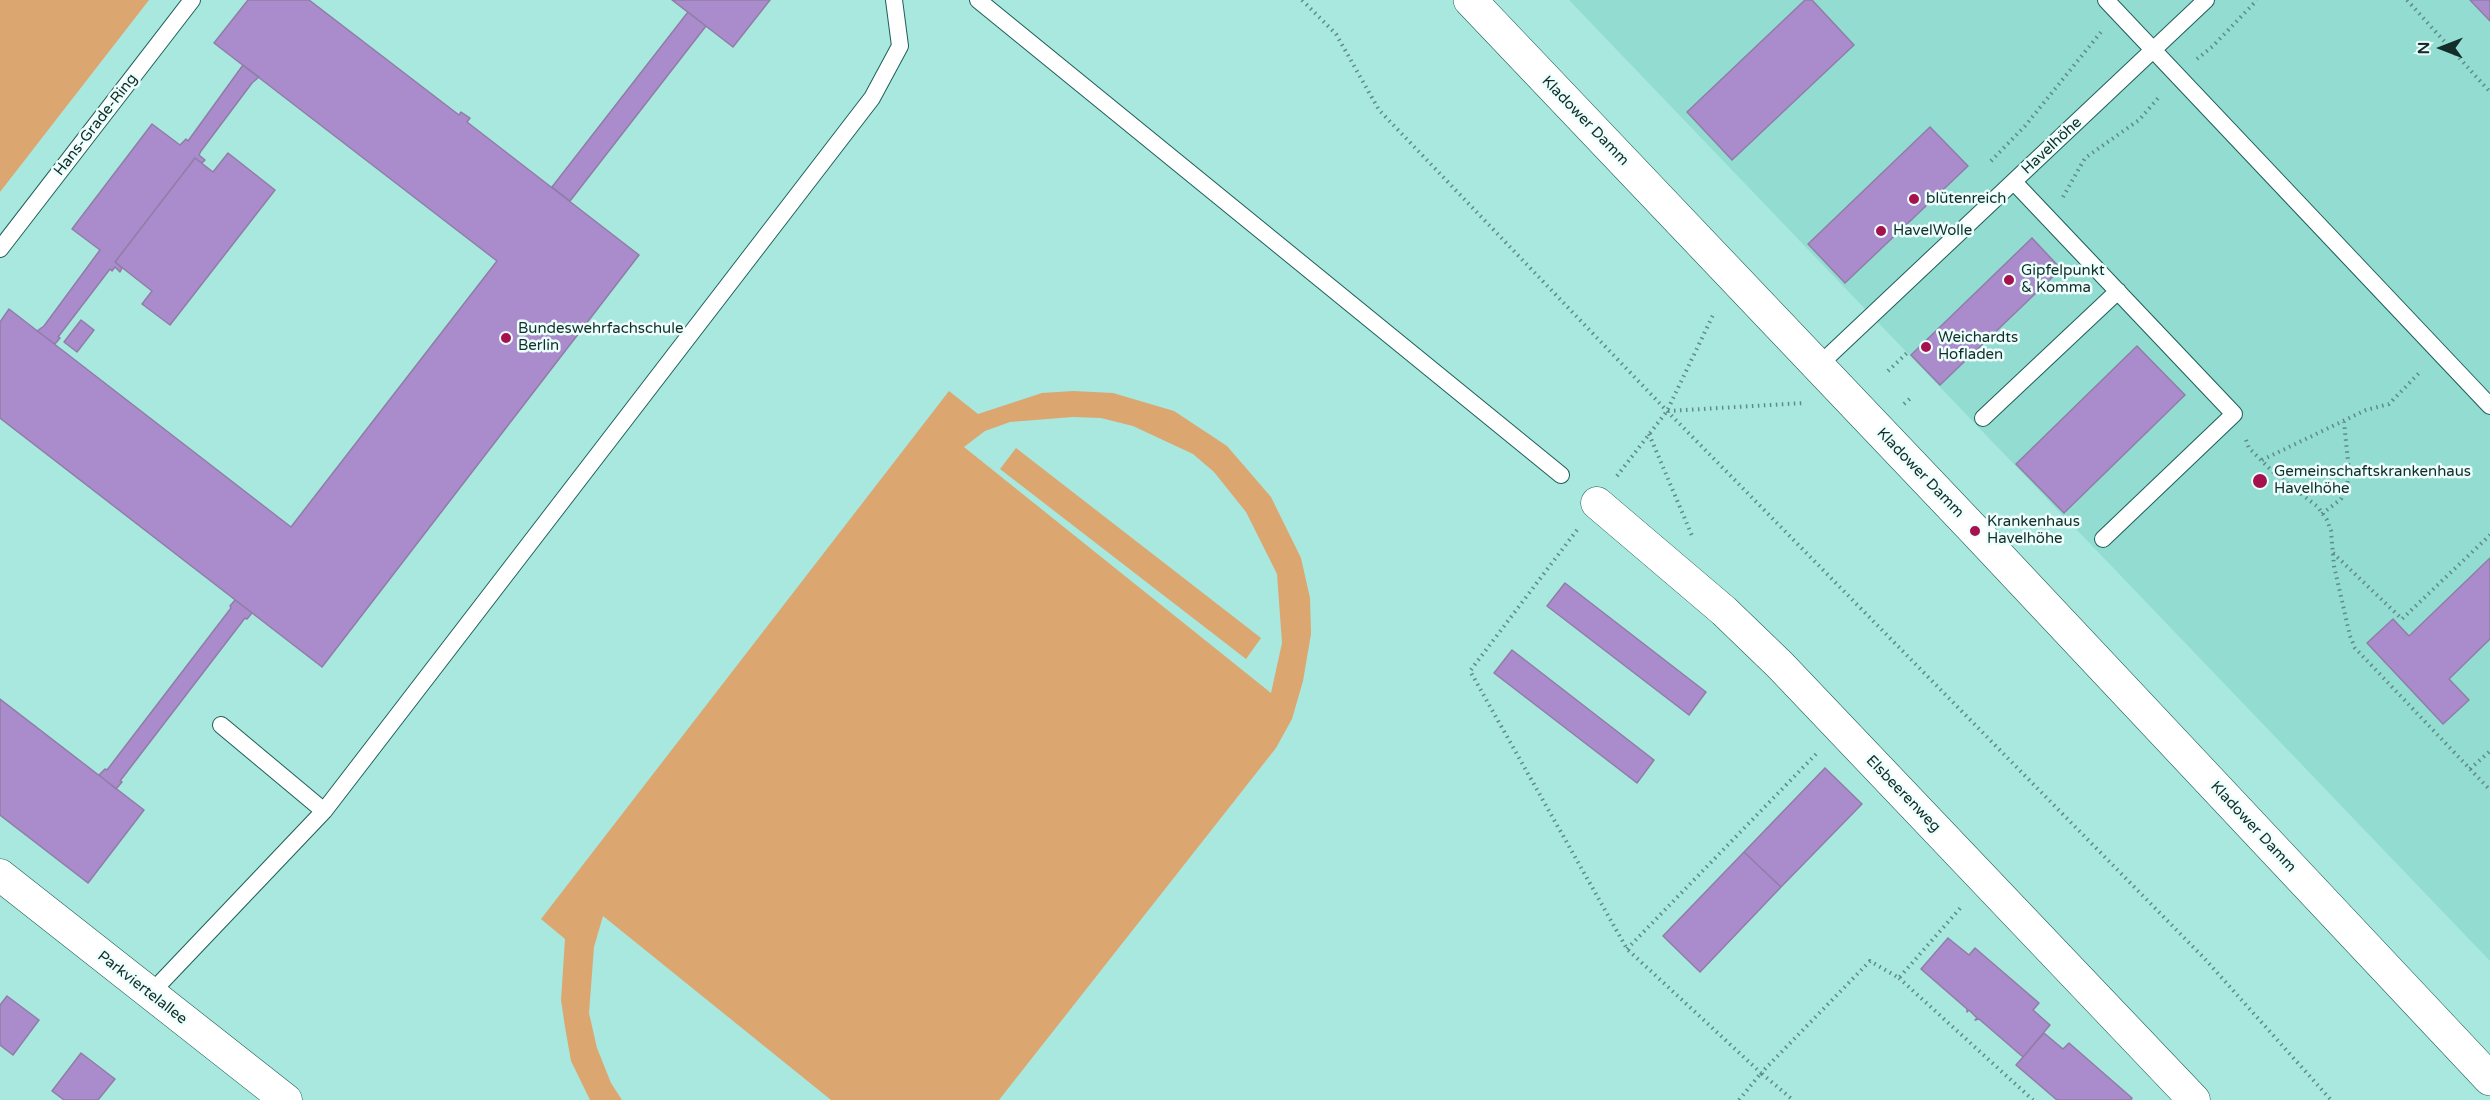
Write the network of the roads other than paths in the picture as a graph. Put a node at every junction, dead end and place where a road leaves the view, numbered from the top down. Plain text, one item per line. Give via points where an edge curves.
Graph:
1 (192, 0) edge
2 (894, 0) edge
3 (978, 0) edge
4 (1470, 0) edge
5 (2206, 0) edge
6 (2111, 6) edge
7 (2153, 50) junction
8 (2014, 182) junction
9 (0, 249) edge
10 (2118, 291) junction
11 (1818, 366) junction
12 (2490, 406) edge
13 (1983, 418) dead end
14 (1560, 476) dead end
15 (1597, 503) road end
16 (2103, 539) dead end
17 (221, 725) dead end
18 (324, 811) junction
19 (0, 874) edge
20 (150, 994) junction
21 (2490, 1079) edge
22 (286, 1100) edge
23 (2194, 1100) edge

1 - 9 lane, Hans-Grade-Ring
2 - 18 lane via 900,46 872,98
3 - 14 lane
4 - 11 main road, Kladower Damm
5 - 7 lane, Havelhöhe
6 - 7 lane
7 - 8 lane, Havelhöhe
7 - 12 lane
8 - 10 lane
8 - 11 lane, Havelhöhe
10 - 13 lane
10 - 16 lane via 2234,414
11 - 21 main road, Kladower Damm
15 - 23 street, Elsbeerenweg via 1724,611 1780,665
17 - 18 lane
18 - 20 lane
19 - 20 street, Parkviertelallee
20 - 22 street, Parkviertelallee

